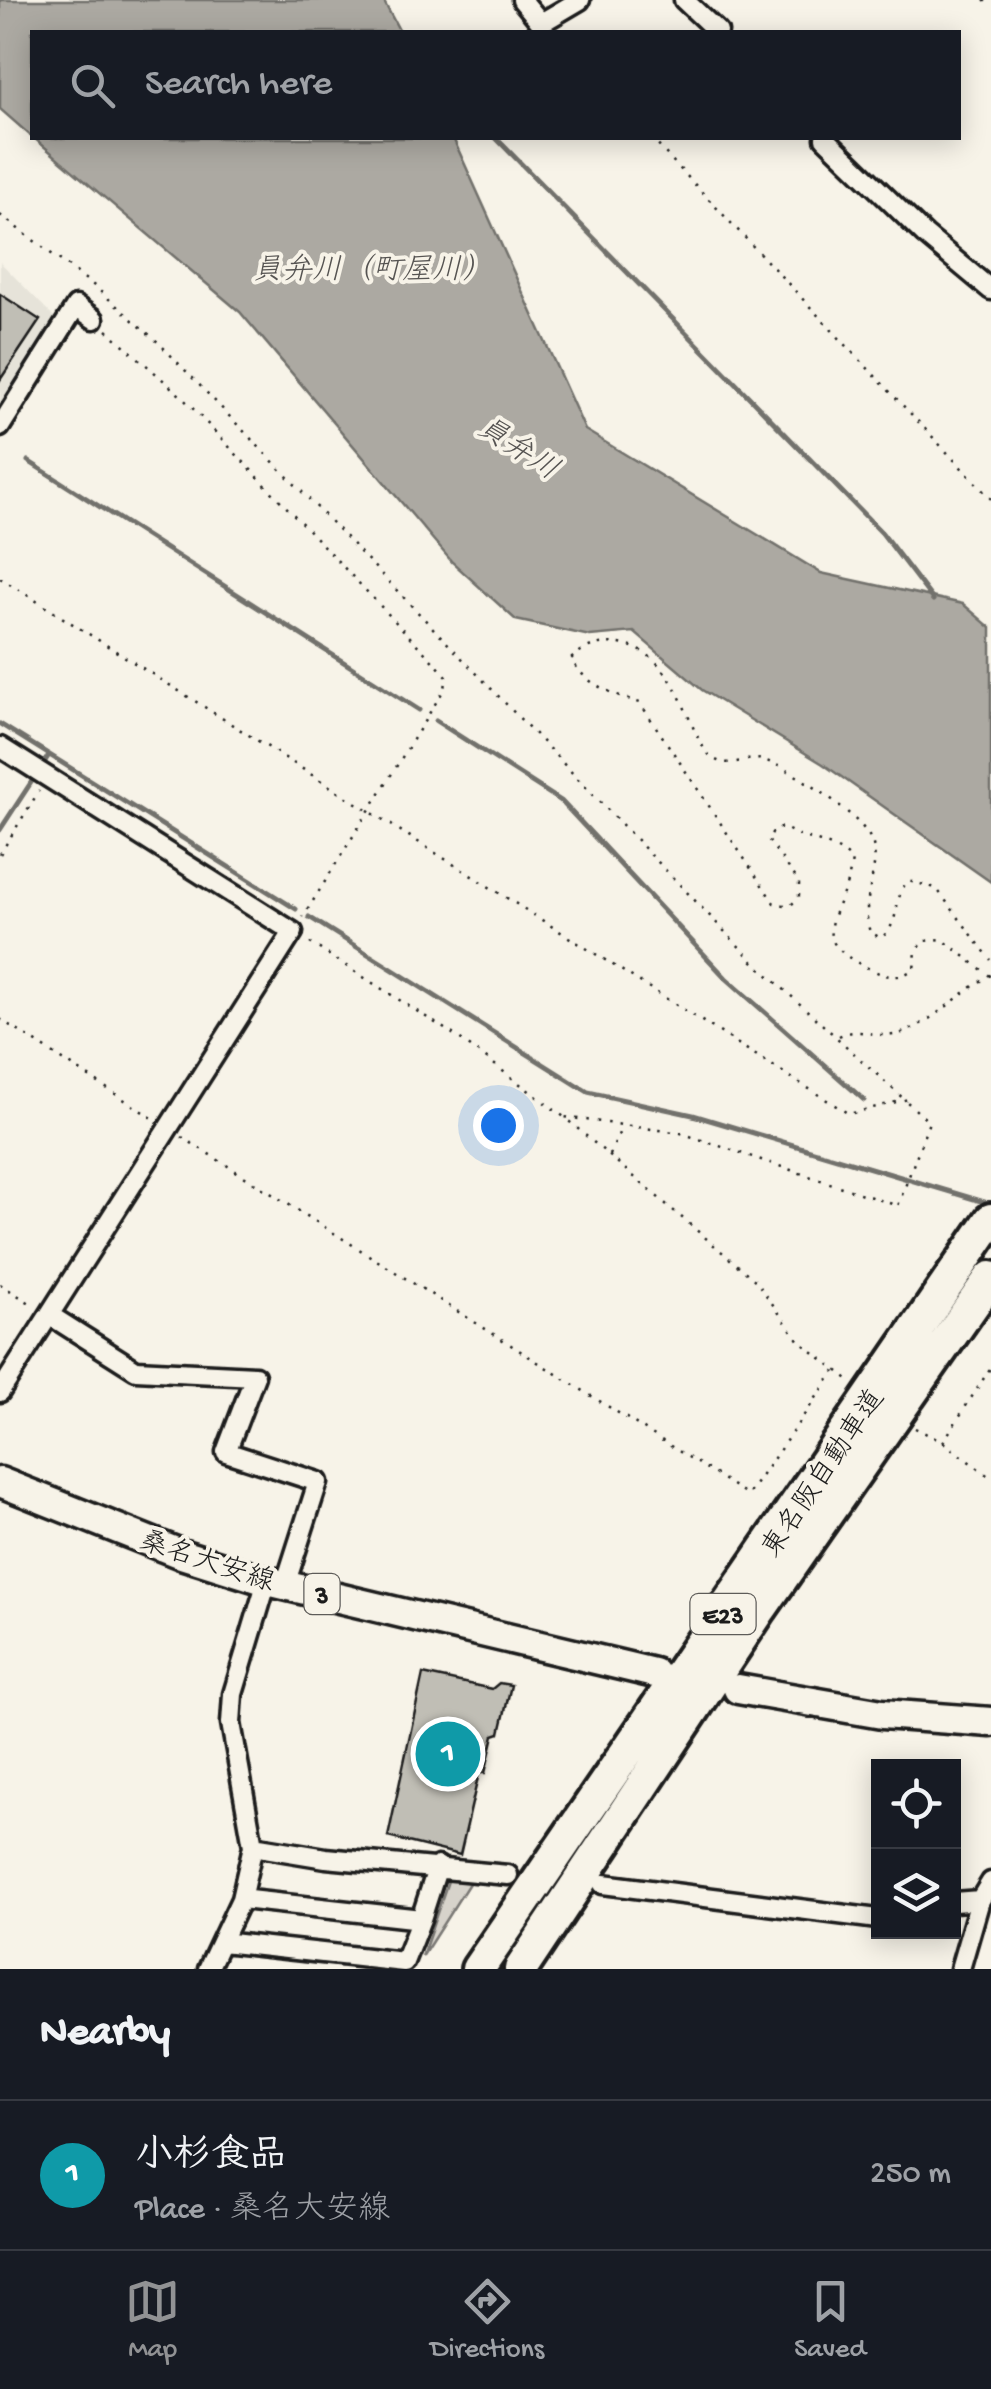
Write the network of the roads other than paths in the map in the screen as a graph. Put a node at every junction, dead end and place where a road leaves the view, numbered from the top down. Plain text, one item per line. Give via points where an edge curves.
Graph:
1 (522, 0) edge
2 (580, 0) edge
3 (684, 0) edge
4 (716, 30) edge
5 (827, 140) edge
6 (991, 290) edge
7 (94, 319) road end
8 (0, 427) edge
9 (0, 747) edge
10 (991, 1220) edge
11 (978, 1268) edge
12 (51, 1316) junction
13 (0, 1392) edge
14 (0, 1482) edge
15 (276, 1583) junction
16 (654, 1673) dead end
17 (738, 1690) dead end
18 (991, 1722) edge
19 (253, 1846) junction
20 (438, 1866) junction
21 (508, 1875) dead end
22 (991, 1882) edge
23 (603, 1884) dead end
24 (241, 1899) junction
25 (980, 1900) junction
26 (961, 1901) edge
27 (421, 1918) junction
28 (871, 1919) edge
29 (222, 1942) junction
30 (208, 1969) edge
31 (478, 1969) edge
32 (521, 1969) edge
33 (960, 1969) edge

1 - 2 street via 541,23
3 - 4 street
5 - 6 street
7 - 8 street via 76,306
9 - 12 street via 293,932
10 - 11 highway, 東名阪自動車道 / E23
11 - 31 highway, 東名阪自動車道 / E23
11 - 32 highway, 東名阪自動車道 / E23
12 - 13 street
12 - 15 street via 136,1370 255,1376 226,1452 318,1482
14 - 15 main road, 桑名大安線 / 3 via 181,1554
15 - 16 main road, 桑名大安線 / 3
15 - 19 street via 234,1694 231,1723
17 - 18 main road via 882,1714
19 - 20 street
19 - 24 street
20 - 21 street
20 - 27 street
22 - 25 street
23 - 28 street
24 - 27 street
24 - 29 street
25 - 26 street
25 - 33 street
27 - 29 street via 404,1962
29 - 30 street

